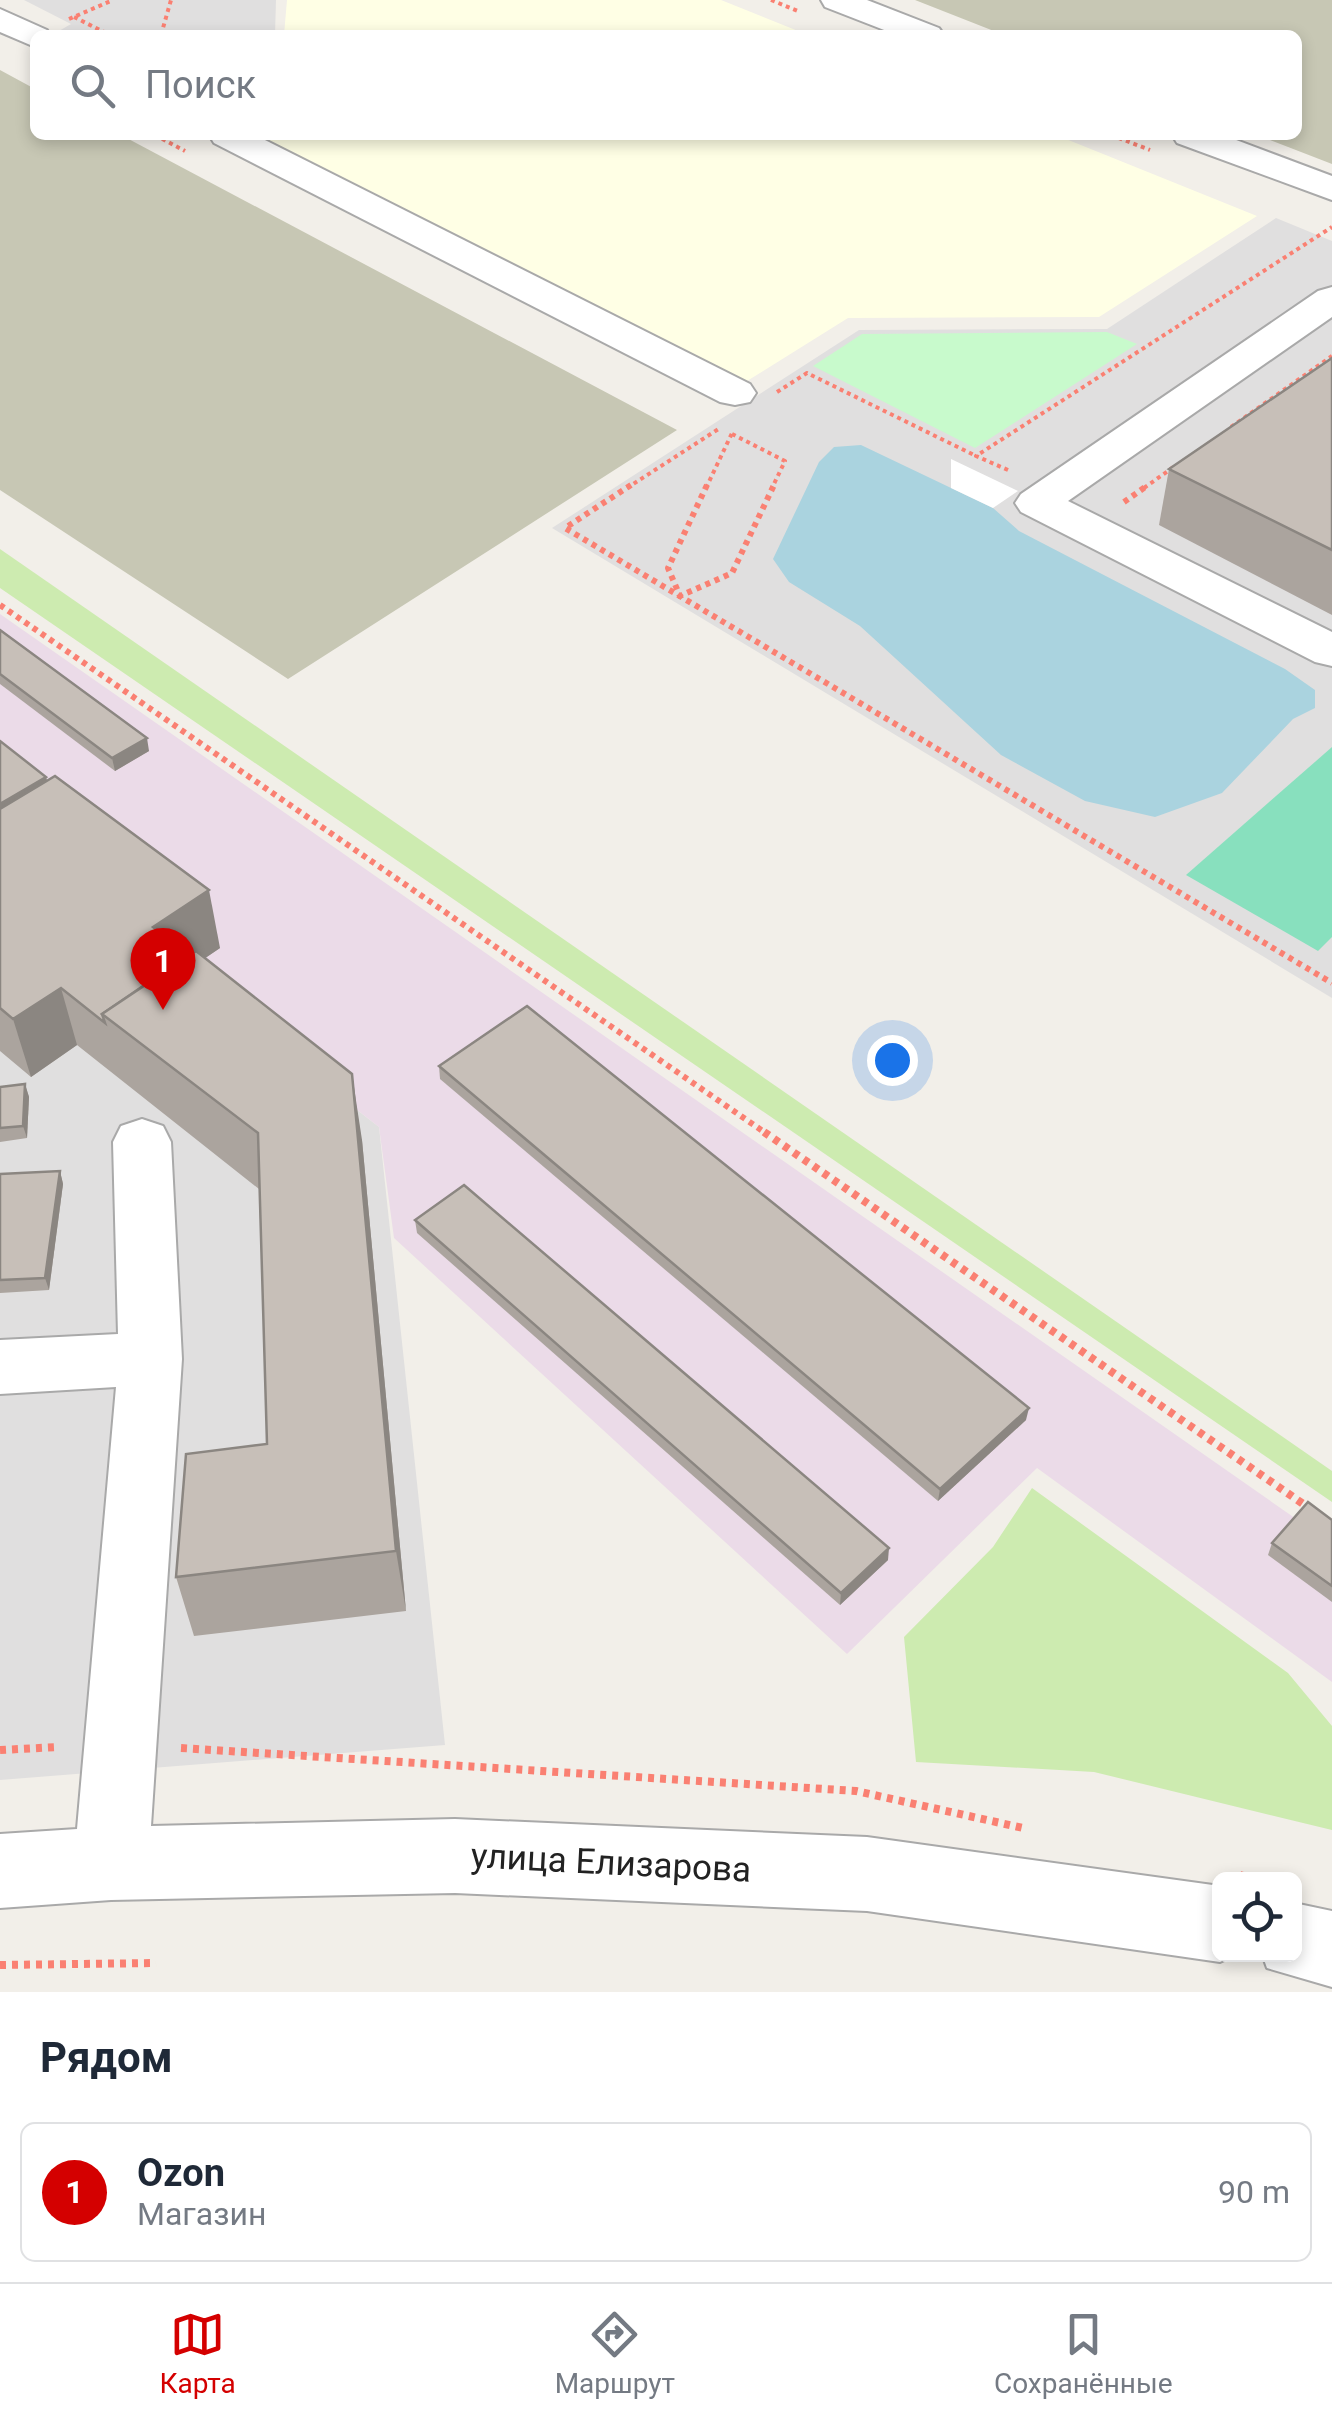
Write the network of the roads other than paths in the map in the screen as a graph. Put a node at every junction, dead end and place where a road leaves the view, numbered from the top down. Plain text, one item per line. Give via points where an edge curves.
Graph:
1 (838, 0) edge
2 (880, 17) junction
3 (0, 19) edge
4 (856, 30) edge
5 (914, 30) edge
6 (30, 34) edge
7 (237, 140) edge
8 (1203, 140) edge
9 (1332, 189) edge
10 (1332, 299) edge
11 (751, 396) road end
12 (1332, 651) edge
13 (142, 1142) dead end
14 (150, 1359) junction
15 (0, 1368) edge
16 (111, 1863) junction
17 (0, 1871) edge
18 (1212, 1896) edge
19 (1302, 1943) edge
20 (1332, 1949) edge

1 - 2 street
2 - 4 street
2 - 5 street
3 - 6 street
7 - 11 street
8 - 9 street
10 - 12 street via 1046,497
13 - 14 street
14 - 15 street
14 - 16 street
16 - 17 street, улица Елизарова
16 - 18 street, улица Елизарова via 455,1856
19 - 20 street

